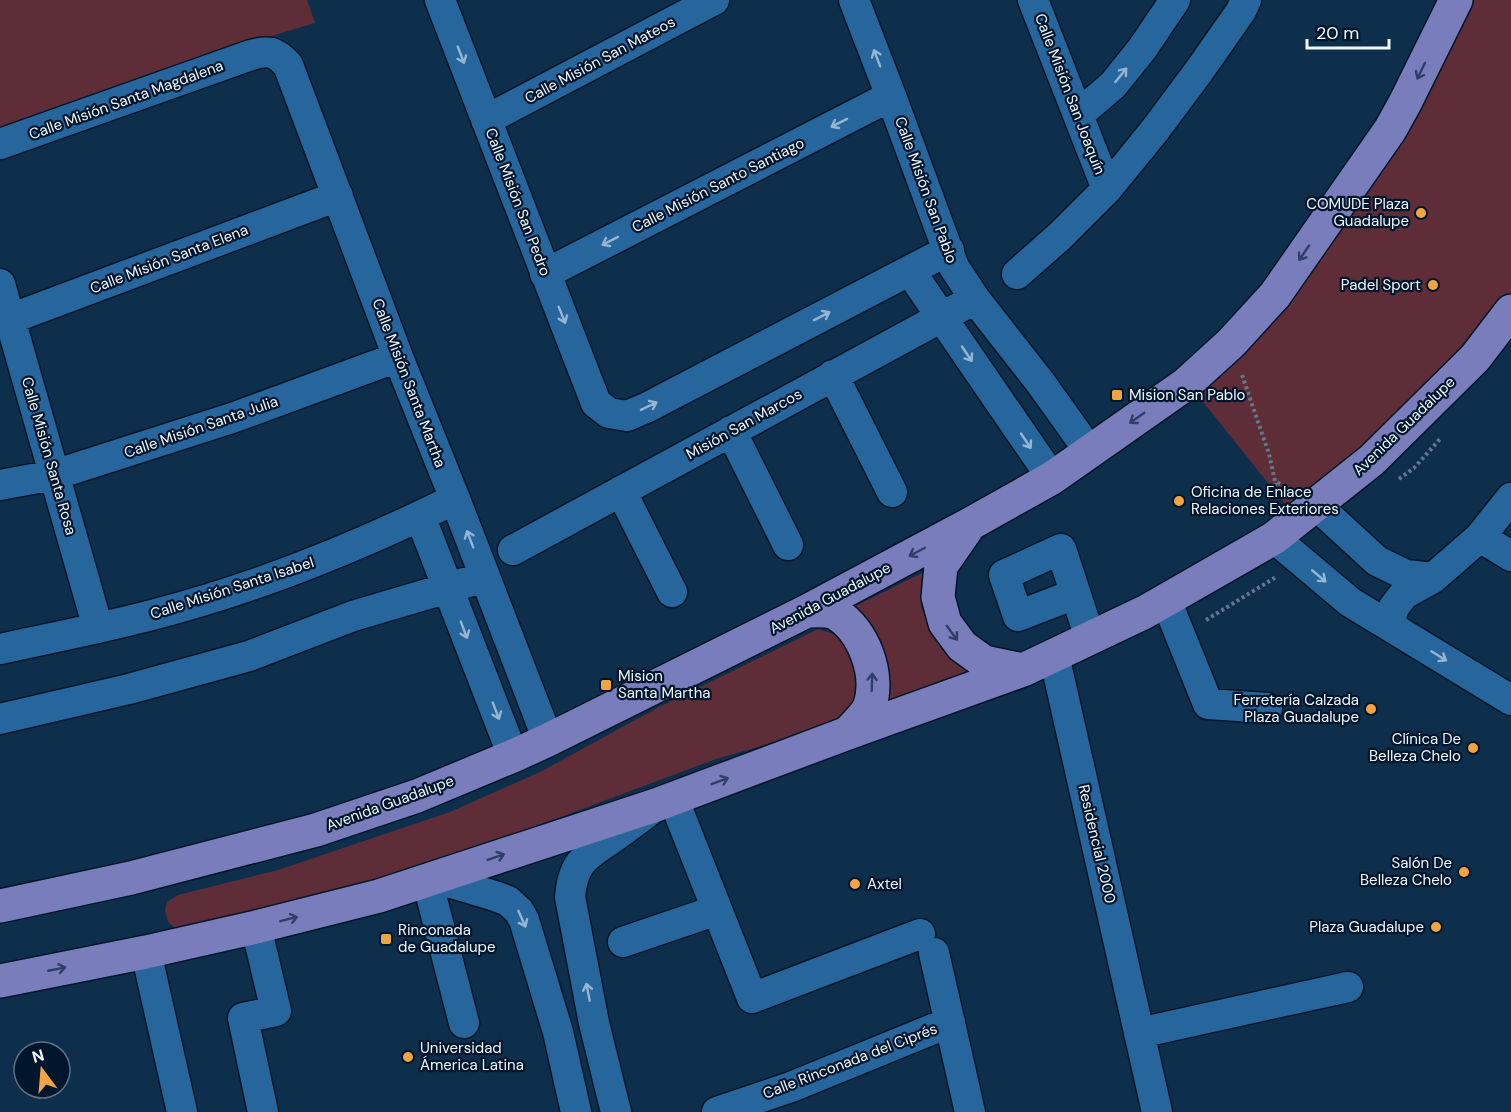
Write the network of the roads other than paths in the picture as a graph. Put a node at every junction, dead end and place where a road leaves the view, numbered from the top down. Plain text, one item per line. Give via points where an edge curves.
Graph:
1 (440, 0) edge
2 (714, 0) edge
3 (854, 0) edge
4 (1033, 0) edge
5 (1176, 0) edge
6 (1246, 0) edge
7 (1456, 0) edge
8 (251, 55) joint
9 (891, 96) junction
10 (1078, 115) junction
11 (486, 120) junction
12 (0, 144) edge
13 (1107, 189) junction
14 (338, 196) junction
15 (949, 250) junction
16 (910, 271) junction
17 (545, 274) junction
18 (1017, 274) dead end
19 (0, 284) edge
20 (975, 299) junction
21 (1511, 311) edge
22 (942, 316) junction
23 (5, 320) edge
24 (1511, 326) edge
25 (398, 357) junction
26 (1475, 358) junction
27 (833, 375) junction
28 (731, 431) junction
29 (1090, 452) junction
30 (54, 475) junction
31 (1052, 478) junction
32 (0, 485) edge
33 (621, 491) junction
34 (892, 492) dead end
35 (1511, 498) edge
36 (455, 499) junction
37 (1316, 505) junction
38 (420, 516) junction
39 (970, 524) junction
40 (1480, 537) junction
41 (1274, 538) junction
42 (788, 546) dead end
43 (513, 550) dead end
44 (1511, 556) edge
45 (485, 577) junction
46 (1433, 578) junction
47 (448, 588) junction
48 (672, 592) dead end
49 (1075, 594) dead end
50 (1166, 600) junction
51 (807, 611) junction
52 (1389, 625) junction
53 (98, 628) junction
54 (1090, 638) junction
55 (0, 649) edge
56 (1054, 655) junction
57 (1023, 670) junction
58 (1511, 700) edge
59 (1267, 708) dead end
60 (0, 719) edge
61 (848, 733) junction
62 (548, 740) junction
63 (513, 756) junction
64 (665, 802) junction
65 (431, 879) junction
66 (0, 906) edge
67 (717, 910) junction
68 (255, 927) junction
69 (623, 942) dead end
70 (146, 952) junction
71 (0, 981) edge
72 (1348, 987) dead end
73 (950, 1022) junction
74 (464, 1023) dead end
75 (594, 1023) junction
76 (558, 1032) junction
77 (1139, 1033) junction
78 (793, 1099) edge
79 (182, 1112) edge
80 (263, 1112) edge
81 (576, 1112) edge
82 (616, 1112) edge
83 (717, 1112) edge
84 (970, 1112) edge
85 (1157, 1112) edge

1 -> 11 street, Calle Misión San Pedro
2 - 11 street, Calle Misión San Mateos
9 -> 3 street, Calle Misión San Pablo
4 - 10 street, Calle Misión San Joaquín
10 -> 5 street via 1113,85
6 - 13 street via 1199,71
7 -> 29 main road, Avenida Guadalupe via 1390,130 1275,295 1186,384
8 - 12 street, Calle Misión Santa Magdalena
8 - 14 street, Calle Misión Santa Martha via 266,51 279,55 288,65
9 - 15 street, Calle Misión San Pablo
9 -> 17 street, Calle Misión Santo Santiago
10 - 13 street, Calle Misión San Joaquín
11 - 17 street, Calle Misión San Pedro
13 - 18 street
14 - 23 street, Calle Misión Santa Elena
14 - 25 street, Calle Misión Santa Martha
15 - 16 street
15 - 20 street, Calle Misión San Pablo via 954,267
17 -> 16 street, Calle Misión San Pedro via 596,403 609,413 627,416
16 - 22 street
19 - 23 street, Calle Misión Santa Rosa
20 - 22 street, Misión San Marcos
20 - 29 street, Calle Misión San Pablo
21 - 26 main road, Avenida Guadalupe
22 - 27 street, Misión San Marcos
22 -> 31 street
23 - 30 street, Calle Misión Santa Rosa
24 - 26 main road
25 - 30 street, Calle Misión Santa Julia via 231,418
25 - 36 street, Calle Misión Santa Martha
26 - 37 main road, Avenida Guadalupe via 1372,460
27 - 28 street, Misión San Marcos
27 - 34 street
28 - 33 street, Misión San Marcos
28 - 42 street
29 - 31 main road, Avenida Guadalupe
30 - 32 street, Calle Misión Santa Julia
30 - 53 street, Calle Misión Santa Rosa
31 - 39 main road, Avenida Guadalupe
33 - 43 street, Misión San Marcos
33 - 48 street
35 - 40 street
36 - 38 street, Calle Misión Santa Isabel
45 -> 36 street, Calle Misión Santa Martha
37 - 41 main road, Avenida Guadalupe
37 - 46 street via 1377,561 1406,575
38 - 47 street
38 - 53 street, Calle Misión Santa Isabel via 262,581
39 -> 51 main road, Avenida Guadalupe
39 -> 57 main road via 941,566 938,597 945,623 962,646 984,662
40 - 44 street
40 - 46 street
41 - 50 main road, Avenida Guadalupe
41 -> 52 street via 1350,602
45 - 47 street
45 - 62 street, Calle Misión Santa Martha
46 - 52 street via 1404,594 1394,607
47 - 60 street via 353,616 249,656
47 -> 63 street
49 - 54 street
50 - 54 main road, Avenida Guadalupe
50 - 59 street via 1208,704
61 -> 51 main road via 869,709 874,679 869,657 853,628 833,612
51 - 62 main road, Avenida Guadalupe
52 -> 58 street
53 - 55 street, Calle Misión Santa Isabel
54 - 56 main road, Avenida Guadalupe
56 - 57 main road, Avenida Guadalupe
56 - 77 street, Residencial 2000
57 - 61 main road, Avenida Guadalupe
64 -> 61 main road, Avenida Guadalupe
62 - 63 main road, Avenida Guadalupe
63 - 66 main road, Avenida Guadalupe via 417,796 316,830 131,878
65 -> 64 main road, Avenida Guadalupe
64 - 67 street
75 -> 64 street via 571,886 586,855
68 -> 65 main road, Avenida Guadalupe
65 - 74 street
65 -> 76 street via 495,896 519,910
67 - 69 street
67 - 73 street via 752,998 927,943
68 - 70 main road, Avenida Guadalupe
68 - 80 street via 276,1011 243,1018
71 -> 70 main road, Avenida Guadalupe
70 - 79 street
72 - 77 street
73 - 78 street, Calle Rinconada del Ciprés
73 - 84 street
75 - 76 street
75 - 82 street
76 - 81 street
77 - 85 street, Residencial 2000
78 - 83 street, Calle Rinconada del Ciprés

